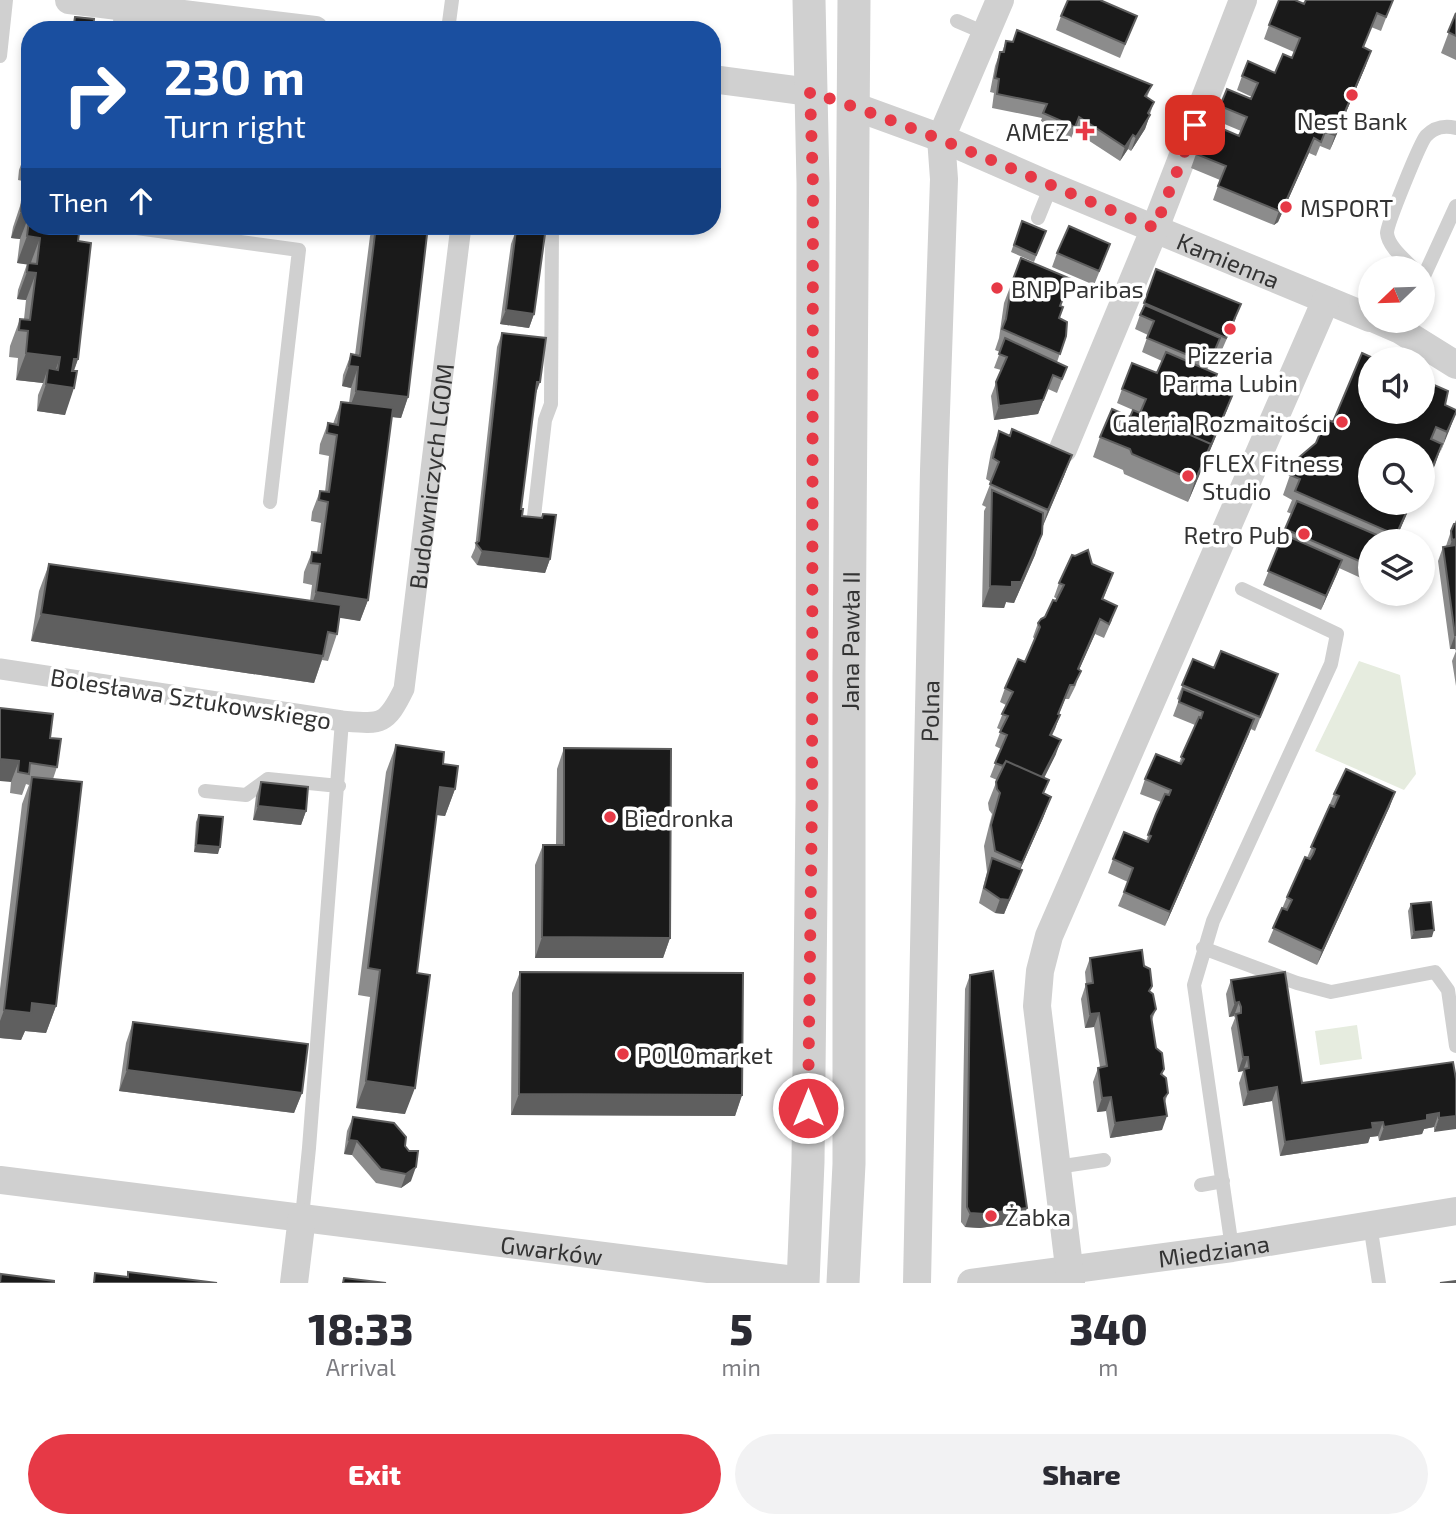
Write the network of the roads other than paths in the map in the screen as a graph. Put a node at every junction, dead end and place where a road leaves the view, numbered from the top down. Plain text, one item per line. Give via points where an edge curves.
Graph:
1 (6, 0) edge
2 (69, 0) edge
3 (452, 0) edge
4 (809, 0) edge
5 (854, 0) edge
6 (1000, 0) edge
7 (1243, 0) edge
8 (121, 18) edge
9 (957, 20) dead end
10 (170, 21) edge
11 (450, 21) edge
12 (985, 33) junction
13 (0, 56) edge
14 (721, 80) edge
15 (810, 92) junction
16 (853, 106) junction
17 (1456, 128) edge
18 (941, 138) junction
19 (1051, 186) junction
20 (1456, 206) edge
21 (1038, 218) dead end
22 (1155, 228) junction
23 (188, 235) edge
24 (460, 235) edge
25 (552, 235) edge
26 (1404, 256) edge
27 (1429, 256) edge
28 (1326, 300) junction
29 (1358, 313) edge
30 (1409, 333) edge
31 (1456, 365) edge
32 (1063, 449) edge
33 (270, 502) dead end
34 (533, 525) edge
35 (1242, 589) dead end
36 (0, 669) edge
37 (342, 721) junction
38 (382, 721) joint
39 (338, 786) junction
40 (205, 791) dead end
41 (1203, 948) junction
42 (1456, 1046) edge
43 (1104, 1160) dead end
44 (1057, 1167) junction
45 (0, 1180) edge
46 (1223, 1181) junction
47 (1200, 1185) dead end
48 (1456, 1211) edge
49 (302, 1217) junction
50 (1370, 1224) junction
51 (1232, 1248) junction
52 (719, 1277) edge
53 (1070, 1277) edge
54 (807, 1282) edge
55 (294, 1283) edge
56 (843, 1283) edge
57 (918, 1283) edge
58 (971, 1283) edge
59 (1379, 1283) edge

1 - 13 lane
2 - 8 street
3 - 11 lane
4 - 15 street, Jana Pawła II
5 - 16 street, Jana Pawła II
6 - 12 street
7 - 22 street
8 - 10 street
9 - 12 lane
12 - 18 street
14 - 15 street
15 - 16 street
15 - 54 street, Jana Pawła II via 812,801
16 - 18 street, Kamienna
16 - 56 street, Jana Pawła II via 849,1164
17 - 26 lane via 1437,127 1424,138 1392,216 1387,233
18 - 19 street, Kamienna
18 - 57 street, Polna via 944,179
19 - 21 lane
19 - 22 street, Kamienna
20 - 27 lane
22 - 28 street, Kamienna
22 - 32 street
23 - 33 lane via 299,250
24 - 38 street, Budowniczych LGOM via 404,689
25 - 34 lane via 551,404 545,420
28 - 29 street, Kamienna
28 - 44 street via 1049,936 1037,1006
30 - 31 street
35 - 41 lane via 1337,634 1331,664
36 - 37 street, Bolesława Sztukowskiego
37 - 38 street, Bolesława Sztukowskiego
37 - 39 lane
39 - 40 lane via 268,779 246,794
39 - 49 lane
41 - 42 lane via 1331,992 1434,972 1448,990
41 - 46 lane via 1194,985
43 - 44 lane
44 - 53 street
45 - 49 street, Gwarków
46 - 47 lane
46 - 51 lane
48 - 50 street, Miedziana
49 - 52 street, Gwarków
49 - 55 street
50 - 51 street, Miedziana
50 - 59 lane
51 - 53 street, Miedziana
52 - 54 street, Gwarków
53 - 58 street, Miedziana

